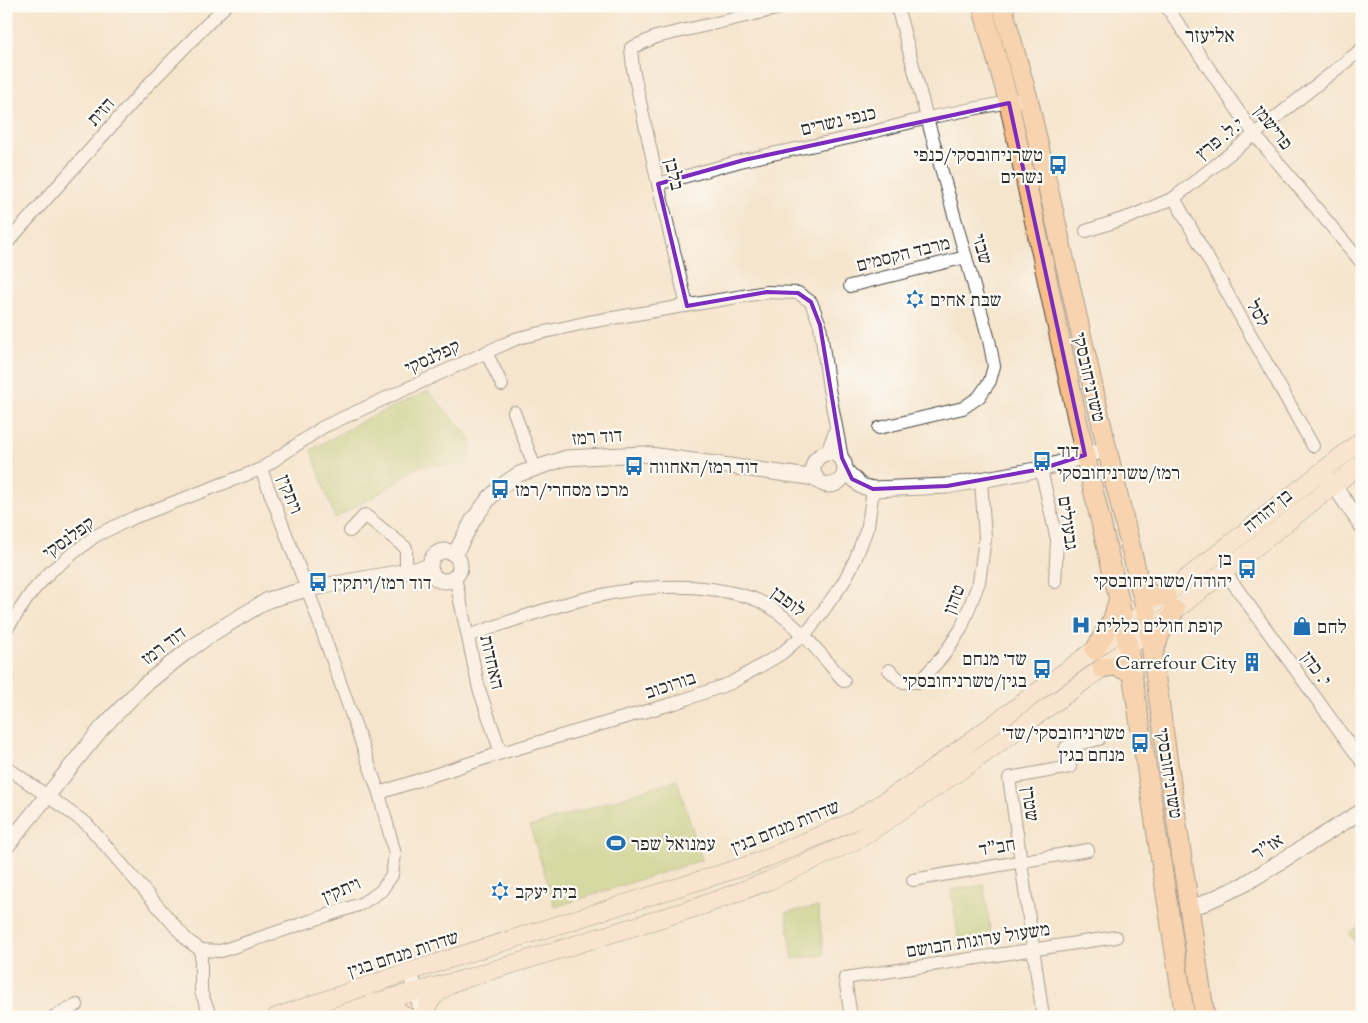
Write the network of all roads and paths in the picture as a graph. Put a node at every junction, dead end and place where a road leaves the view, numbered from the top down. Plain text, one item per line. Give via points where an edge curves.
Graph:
1 (225, 6) edge
2 (789, 6) edge
3 (897, 6) edge
4 (982, 6) edge
5 (1002, 6) edge
6 (1166, 6) edge
7 (1362, 49) edge
8 (1028, 98) junction
9 (1009, 102) junction
10 (927, 118) junction
11 (1254, 134) junction
12 (658, 184) junction
13 (1174, 198) junction
14 (1086, 231) dead end
15 (6, 244) edge
16 (966, 257) junction
17 (1362, 263) edge
18 (850, 286) dead end
19 (687, 306) junction
20 (486, 352) junction
21 (502, 386) dead end
22 (514, 412) dead end
23 (836, 426) junction
24 (879, 428) dead end
25 (1362, 440) edge
26 (1313, 446) dead end
27 (1107, 449) junction
28 (827, 452) junction
29 (1085, 455) junction
30 (1362, 462) edge
31 (535, 468) junction
32 (261, 469) junction
33 (815, 470) junction
34 (1042, 470) junction
35 (841, 471) junction
36 (1317, 476) junction
37 (980, 480) junction
38 (1333, 484) junction
39 (867, 488) junction
40 (1362, 526) edge
41 (350, 531) dead end
42 (455, 554) junction
43 (430, 567) junction
44 (406, 572) junction
45 (1224, 572) junction
46 (455, 577) junction
47 (1055, 582) dead end
48 (1140, 583) junction
49 (307, 589) junction
50 (1118, 595) junction
51 (1171, 603) junction
52 (1146, 611) junction
53 (1124, 628) junction
54 (6, 630) edge
55 (1148, 631) junction
56 (468, 636) junction
57 (803, 636) junction
58 (1128, 647) junction
59 (1095, 650) junction
60 (1152, 658) junction
61 (1102, 668) junction
62 (889, 670) dead end
63 (1132, 672) junction
64 (844, 681) dead end
65 (1099, 739) dead end
66 (501, 753) junction
67 (1362, 762) edge
68 (6, 767) edge
69 (379, 793) junction
70 (47, 796) junction
71 (1362, 810) edge
72 (6, 847) edge
73 (1088, 850) dead end
74 (1021, 861) junction
75 (912, 880) dead end
76 (1189, 906) junction
77 (1116, 937) dead end
78 (201, 950) junction
79 (1033, 950) junction
80 (408, 972) junction
81 (456, 981) junction
82 (412, 992) junction
83 (372, 1003) junction
84 (77, 1005) dead end
85 (53, 1017) edge
86 (211, 1017) edge
87 (276, 1017) edge
88 (333, 1017) edge
89 (407, 1017) edge
90 (411, 1017) edge
91 (423, 1017) edge
92 (851, 1017) edge
93 (1043, 1017) edge
94 (1185, 1017) edge
95 (1205, 1017) edge

1 - 15 street, הזית via 148,85
2 - 12 street, בלבן via 656,37 631,48
3 - 10 street, שבזי
4 - 9 main road, טשרניחובסקי
5 - 8 main road, טשרניחובסקי
6 - 11 street, פרישמן
7 - 11 street, י.ל. פרץ
8 - 9 street, כנפי נשרים
8 - 27 main road, טשרניחובסקי
9 - 10 street, כנפי נשרים
9 - 29 main road, טשרניחובסקי
10 - 12 street, כנפי נשרים via 744,160
10 - 16 street, שבזי
11 - 13 street, י.ל. פרץ
11 - 17 street, פרישמן
12 - 19 street, בלבן
13 - 14 street, י.ל. פרץ
13 - 26 street, לסל
16 - 18 street, מרבד הקסמים
16 - 24 street, שבזי via 994,366 990,382 980,397 964,408
19 - 20 street, קפלנסקי via 547,331 518,338
19 - 23 street, קפלנסקי via 767,292 798,292 811,302 820,325
20 - 21 street
20 - 32 street, קפלנסקי via 323,427
22 - 31 street
23 - 28 street, קפלנסקי
23 - 35 street, קפלנסקי
25 - 36 main road, בן יהודה
27 - 29 street
27 - 48 main road, טשרניחובסקי
28 - 33 street via 818,456
28 - 35 street via 835,454
29 - 34 street
29 - 50 main road, טשרניחובסקי
30 - 38 main road, בן יהודה
31 - 33 street, דוד רמז via 566,458 643,454 784,473
31 - 42 street, דוד רמז via 519,474 490,497
32 - 49 street, ויתקין
32 - 54 street, קפלנסקי via 95,536 51,571 31,593
33 - 35 street via 823,484 828,485
34 - 37 street
34 - 47 street, גבעולים via 1057,540
35 - 39 street
36 - 38 street
36 - 51 main road, בן יהודה
37 - 39 street via 946,486
37 - 62 street, טהון via 985,538 980,582 961,629 944,656 919,682 902,682
38 - 40 street
38 - 45 main road, בן יהודה
39 - 57 street, בורוכוב via 868,526 855,560 843,583
41 - 44 street via 365,515 406,548
42 - 43 street via 439,552 432,558
42 - 46 street, דוד רמז via 460,568
43 - 44 street, דוד רמז
43 - 46 street via 434,576 442,580
44 - 49 street, דוד רמז
45 - 51 main road, בן יהודה
45 - 67 street, י. כהן
46 - 56 street, האחדות
48 - 51 main road via 1144,590
48 - 52 main road, טשרניחובסקי
49 - 69 street, ויתקין
49 - 70 street, דוד רמז via 268,600 213,633 162,670 102,728
50 - 53 main road, טשרניחובסקי
50 - 59 main road via 1113,619
51 - 52 main road, בן יהודה
51 - 55 main road, בן יהודה
51 - 60 main road
52 - 53 main road, שדרות מנחם בגין
52 - 55 main road, טשרניחובסקי
53 - 58 main road, טשרניחובסקי
53 - 59 main road, שדרות מנחם בגין
55 - 58 main road, בן יהודה
55 - 60 main road, טשרניחובסקי
56 - 57 street, לופבן via 581,599 661,586 738,593 779,614
56 - 66 street, האחדות via 479,689
57 - 64 street, לופבן
57 - 66 street, בורוכוב via 781,654 731,683 675,703
58 - 61 main road, שדרות מנחם בגין
58 - 63 main road, טשרניחובסקי
59 - 80 main road, שדרות מנחם בגין via 922,778 854,821 754,864
60 - 76 main road, טשרניחובסקי
61 - 63 main road via 1122,667
61 - 81 main road, שדרות מנחם בגין via 861,838 768,882 701,906
63 - 94 main road, טשרניחובסקי
65 - 74 street, שטרן via 1066,747 1070,767 1009,778
66 - 69 street, בורוכוב
68 - 70 street
69 - 78 street, ויתקין via 395,854 392,875 381,891 361,904 220,951
70 - 72 street, דוד רמז
70 - 78 street via 87,824 186,940
71 - 76 street, אז"ר via 1243,885 1202,904
73 - 74 street, חב"ד
74 - 75 street, חב"ד
74 - 79 street, שטרן
76 - 95 main road, טשרניחובסקי
77 - 79 street, משעול ערוגות הבושם
78 - 86 street via 202,992
79 - 92 street, משעול ערוגות הבושם via 845,978
79 - 93 street, שטרן
80 - 82 street
80 - 87 main road, שדרות מנחם בגין
81 - 82 main road, שדרות מנחם בגין
81 - 91 main road via 434,994
82 - 83 main road, שדרות מנחם בגין
82 - 90 street
82 - 91 street
83 - 88 main road, שדרות מנחם בגין
83 - 89 main road via 393,1008
84 - 85 street

